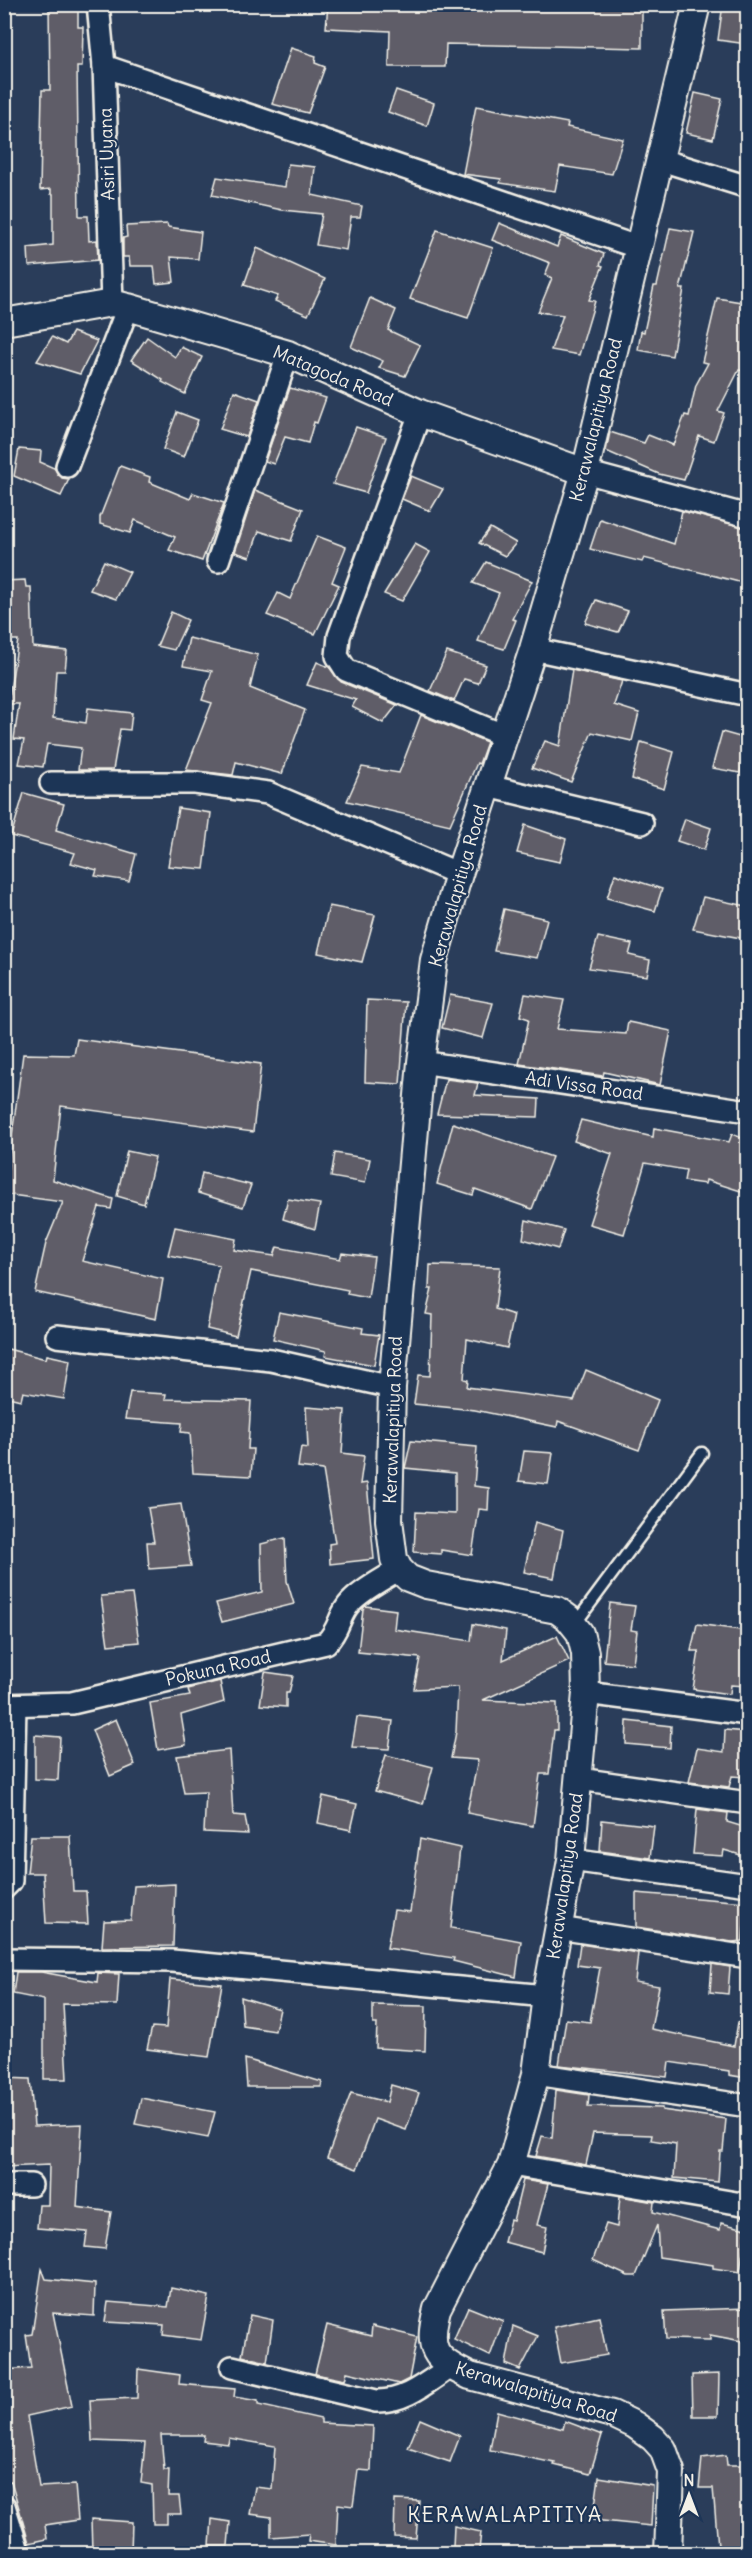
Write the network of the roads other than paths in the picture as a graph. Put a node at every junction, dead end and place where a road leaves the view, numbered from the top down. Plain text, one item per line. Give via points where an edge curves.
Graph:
1 (98, 4) edge
2 (697, 4) edge
3 (104, 66) junction
4 (658, 159) junction
5 (747, 187) edge
6 (637, 247) junction
7 (120, 305) junction
8 (4, 322) edge
9 (288, 354) junction
10 (420, 413) junction
11 (67, 466) dead end
12 (585, 472) junction
13 (747, 516) edge
14 (218, 561) dead end
15 (533, 649) junction
16 (747, 695) edge
17 (505, 736) junction
18 (51, 783) dead end
19 (488, 786) junction
20 (642, 823) dead end
21 (459, 874) junction
22 (421, 1062) junction
23 (747, 1111) edge
24 (57, 1336) dead end
25 (392, 1387) junction
26 (702, 1453) dead end
27 (399, 1569) junction
28 (575, 1624) junction
29 (586, 1693) junction
30 (10, 1705) edge
31 (747, 1714) edge
32 (579, 1779) junction
33 (747, 1803) edge
34 (571, 1860) junction
35 (747, 1885) edge
36 (4, 1888) edge
37 (558, 1928) junction
38 (747, 1958) edge
39 (4, 1959) edge
40 (546, 1996) junction
41 (536, 2074) junction
42 (747, 2106) edge
43 (511, 2165) junction
44 (4, 2185) edge
45 (31, 2185) dead end
46 (747, 2205) edge
47 (232, 2367) dead end
48 (450, 2367) junction
49 (4, 2506) edge
50 (19, 2553) edge
51 (668, 2553) edge

1 - 3 street, Asiri Uyana
2 - 4 street, Kerawalapitiya Road
3 - 6 street
3 - 7 street, Asiri Uyana
4 - 5 street
4 - 6 street, Kerawalapitiya Road
6 - 12 street, Kerawalapitiya Road
7 - 8 street, Matagoda Road
7 - 9 street, Matagoda Road
7 - 11 street
9 - 10 street, Matagoda Road
9 - 14 street
10 - 12 street, Matagoda Road
10 - 17 street via 339,636 337,656 346,670
12 - 13 street
12 - 15 street, Kerawalapitiya Road
15 - 16 street
15 - 17 street, Kerawalapitiya Road
17 - 19 street, Kerawalapitiya Road
18 - 21 street via 195,783 268,793
19 - 20 street
19 - 21 street, Kerawalapitiya Road
21 - 22 street, Kerawalapitiya Road via 434,960
22 - 23 street, Adi Vissa Road
22 - 25 street, Kerawalapitiya Road
24 - 25 street via 271,1360
25 - 27 street, Kerawalapitiya Road via 389,1520
26 - 28 lane
27 - 28 street via 408,1578 426,1585 557,1610
27 - 30 street, Pokuna Road via 351,1602 326,1643 72,1703
28 - 29 street, Kerawalapitiya Road via 583,1642
29 - 31 street
29 - 32 street, Kerawalapitiya Road
30 - 36 street via 12,1881
32 - 33 street
32 - 34 street, Kerawalapitiya Road
34 - 35 street
34 - 37 street, Kerawalapitiya Road
37 - 38 street
37 - 40 street, Kerawalapitiya Road
39 - 40 street via 172,1961
40 - 41 street, Kerawalapitiya Road
41 - 42 street
41 - 43 street, Kerawalapitiya Road
43 - 46 street
43 - 48 street, Kerawalapitiya Road via 437,2309 431,2334 433,2346
44 - 45 street
47 - 48 street via 376,2401 406,2396
48 - 51 street, Kerawalapitiya Road via 470,2376 612,2414 653,2438 663,2449 671,2471
49 - 50 street

